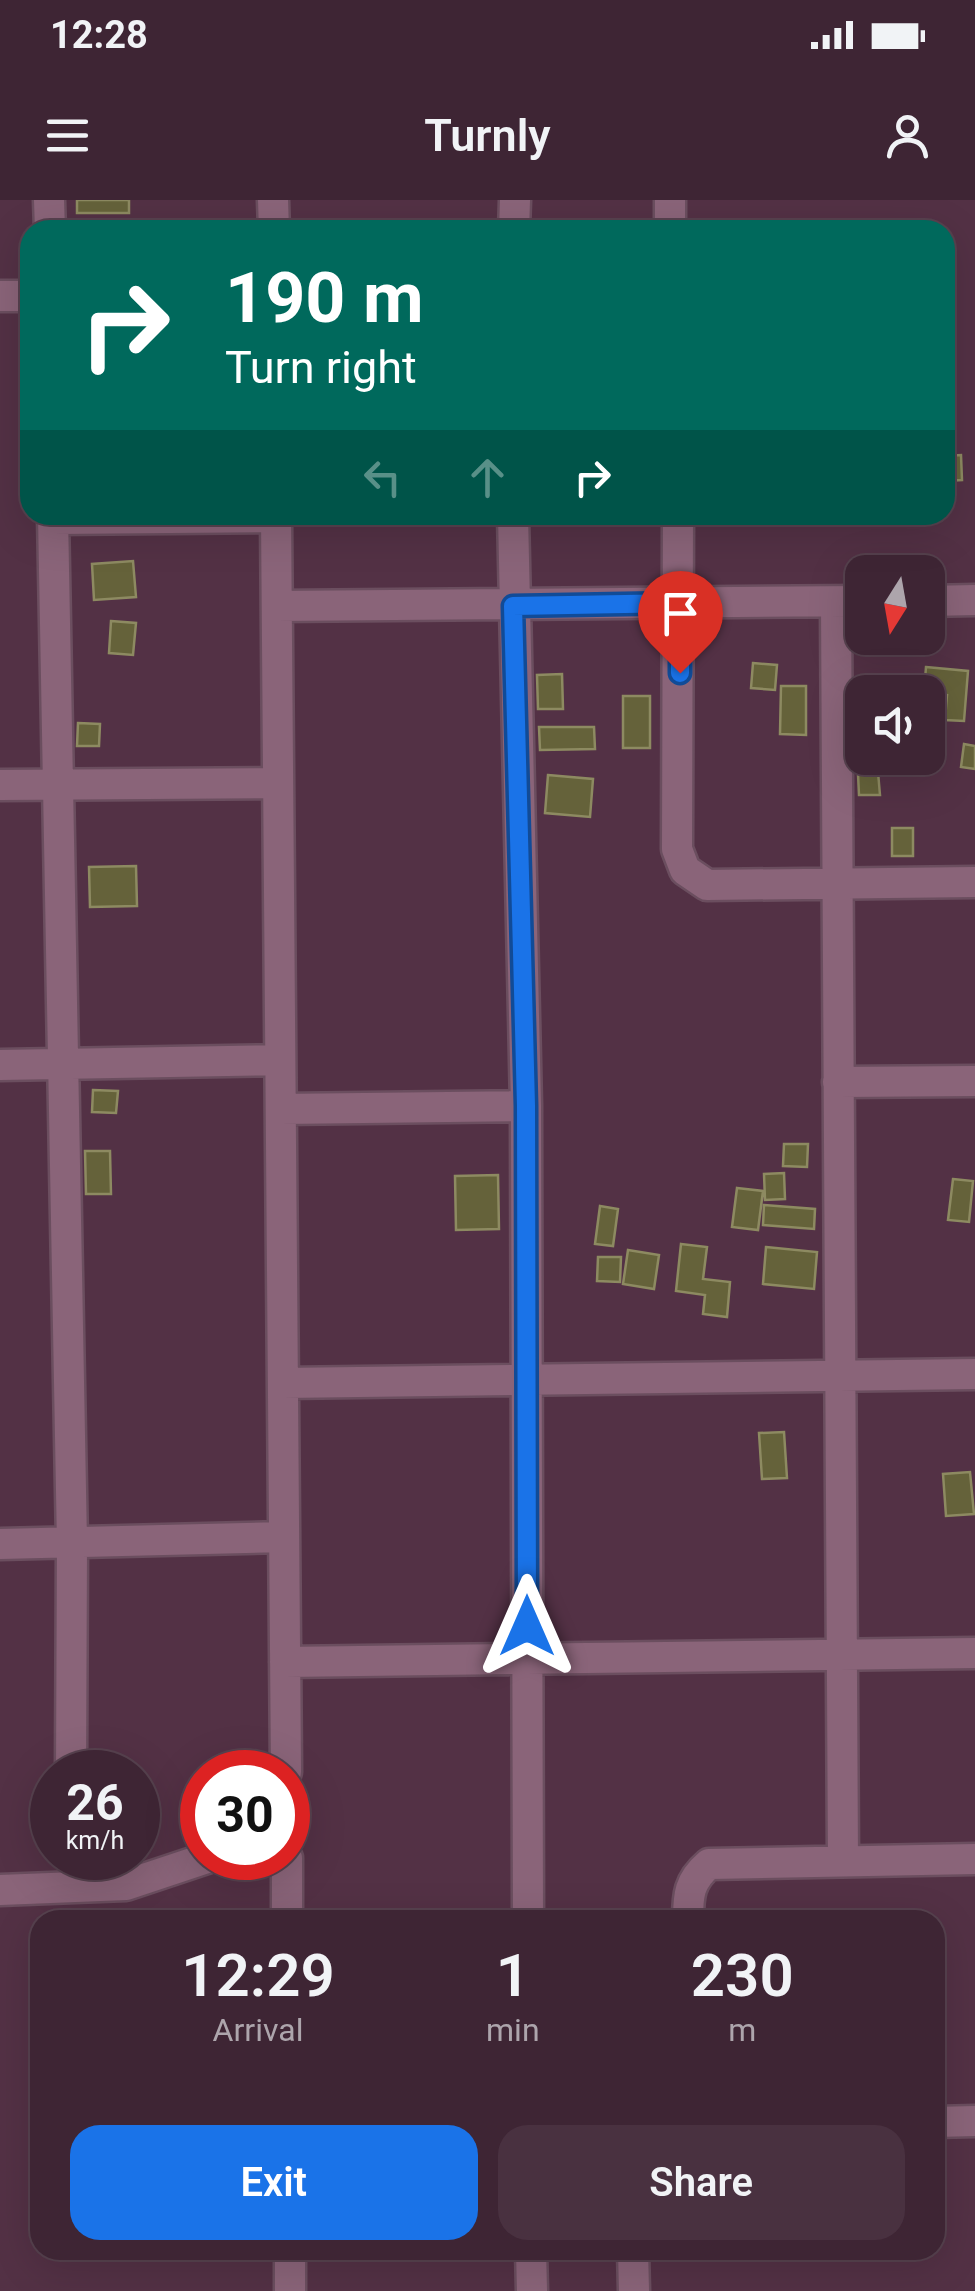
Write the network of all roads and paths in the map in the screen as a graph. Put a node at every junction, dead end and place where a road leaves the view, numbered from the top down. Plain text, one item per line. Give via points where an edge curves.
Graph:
1 (52, 525) edge
2 (276, 525) edge
3 (513, 525) edge
4 (678, 525) edge
5 (975, 600) edge
6 (945, 601) edge
7 (845, 602) edge
8 (680, 603) junction
9 (276, 606) junction
10 (513, 606) junction
11 (847, 655) edge
12 (278, 782) junction
13 (0, 785) edge
14 (57, 785) junction
15 (975, 882) edge
16 (838, 884) junction
17 (280, 1060) junction
18 (0, 1065) edge
19 (64, 1065) junction
20 (975, 1081) edge
21 (838, 1082) junction
22 (526, 1106) junction
23 (281, 1108) junction
24 (975, 1374) edge
25 (839, 1376) junction
26 (525, 1377) junction
27 (283, 1383) junction
28 (284, 1537) junction
29 (0, 1544) edge
30 (72, 1544) junction
31 (975, 1653) edge
32 (842, 1654) junction
33 (527, 1661) junction
34 (285, 1662) junction
35 (72, 1750) edge
36 (286, 1750) edge
37 (975, 1859) edge
38 (843, 1861) junction
39 (39, 1880) edge
40 (105, 1880) edge
41 (141, 1880) edge
42 (286, 1880) edge
43 (0, 1890) edge
44 (287, 1910) edge
45 (528, 1910) edge
46 (688, 1910) edge
47 (975, 2121) edge
48 (945, 2122) edge
49 (290, 2260) edge
50 (532, 2260) edge
51 (633, 2260) edge
52 (290, 2291) edge
53 (532, 2291) edge
54 (634, 2291) edge

1 - 14 street
2 - 9 street
3 - 10 street
4 - 8 street
5 - 6 street
7 - 8 street
8 - 10 street
8 - 16 street via 677,849 685,870 707,885
9 - 10 street
9 - 12 street
10 - 22 street
11 - 16 street
12 - 14 street
12 - 17 street
13 - 14 street
14 - 19 street
15 - 16 street
16 - 21 street
17 - 19 street
17 - 23 street
18 - 19 street
19 - 30 street
20 - 21 street
21 - 25 street
22 - 23 street
22 - 26 street
23 - 27 street
24 - 25 street
25 - 26 street
25 - 32 street
26 - 27 street
26 - 33 street
27 - 28 street
28 - 30 street
28 - 34 street
29 - 30 street
30 - 35 street
31 - 32 street
32 - 33 street
32 - 38 street
33 - 34 street
33 - 45 street
34 - 36 street
37 - 38 street
38 - 46 street via 708,1864 688,1890
39 - 43 street
40 - 41 street
42 - 44 street
47 - 48 street
49 - 52 street
50 - 53 street
51 - 54 street

